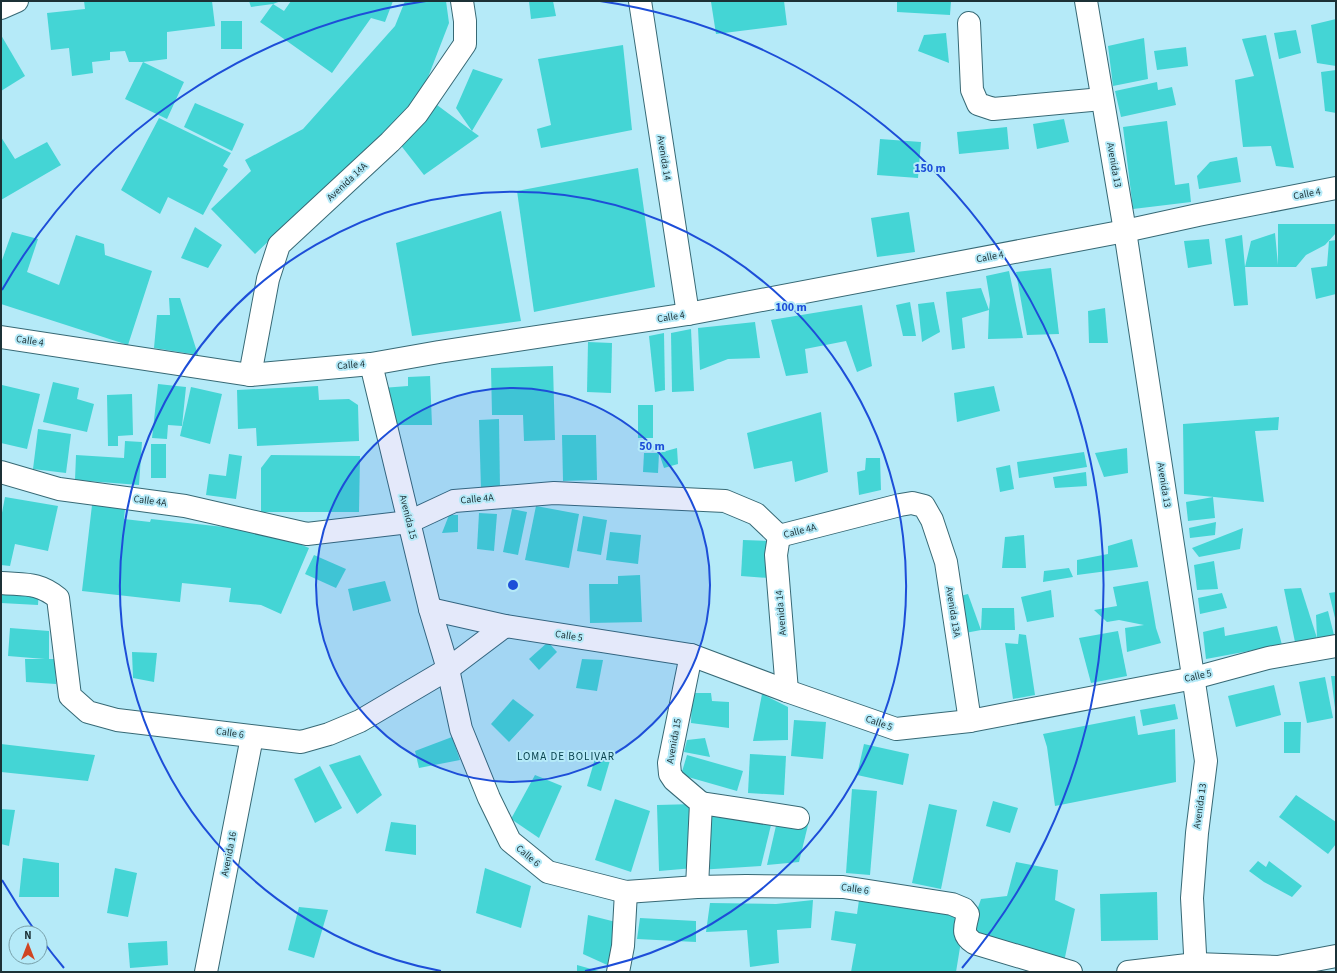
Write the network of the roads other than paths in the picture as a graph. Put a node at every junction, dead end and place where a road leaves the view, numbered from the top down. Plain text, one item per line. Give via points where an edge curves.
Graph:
1 (17, 1) edge
2 (462, 1) edge
3 (640, 1) edge
4 (1086, 1) edge
5 (1, 8) edge
6 (969, 23) dead end
7 (1102, 99) junction
8 (1336, 188) edge
9 (1125, 231) junction
10 (688, 314) junction
11 (1, 337) edge
12 (371, 364) junction
13 (250, 375) junction
14 (1, 472) edge
15 (924, 506) joint
16 (409, 522) junction
17 (778, 536) junction
18 (1, 583) edge
19 (430, 609) junction
20 (506, 626) junction
21 (1336, 646) edge
22 (691, 654) junction
23 (448, 669) junction
24 (1194, 678) junction
25 (787, 691) junction
26 (970, 721) junction
27 (252, 737) junction
28 (701, 803) junction
29 (798, 818) dead end
30 (697, 887) junction
31 (626, 892) junction
32 (1336, 956) edge
33 (1196, 968) edge
34 (206, 972) edge
35 (618, 972) edge
36 (1071, 972) edge
37 (1128, 972) edge

1 - 5 street
2 - 13 street, Avenida 14A via 465,44 417,114 279,245 268,279
3 - 10 street, Avenida 14
4 - 7 street, Avenida 13
6 - 7 street via 972,90 978,104 993,109
7 - 9 street, Avenida 13
8 - 9 street, Calle 4
9 - 10 street, Calle 4
9 - 24 street, Avenida 13
10 - 12 street, Calle 4
11 - 13 street, Calle 4
12 - 13 street, Calle 4
12 - 16 street, Avenida 15
14 - 16 street, Calle 4A via 59,489 185,506 307,534
15 - 17 street, Calle 4A via 912,503 900,505
15 - 26 street, Avenida 13A via 932,520 946,562
16 - 17 street, Calle 4A via 454,501 554,493 725,501 756,514
16 - 19 street, Avenida 15
17 - 25 street, Avenida 14 via 776,555
18 - 27 street, Calle 6 via 37,585 58,598 70,696 88,712 117,720
19 - 20 street, Calle 5
19 - 23 street, Avenida 15
20 - 22 street, Calle 5
20 - 23 street
21 - 24 street, Calle 5 via 1268,658
22 - 25 street, Calle 5
22 - 28 street, Avenida 15 via 669,763 670,774 674,780
23 - 27 street, Calle 6 via 360,721 329,734 301,742
23 - 31 street, Calle 6 via 461,729 489,798 510,841 548,872
24 - 26 street, Calle 5
24 - 33 street, Avenida 13 via 1206,762 1192,898
25 - 26 street, Calle 5 via 896,729
27 - 34 street, Avenida 16
28 - 29 street
28 - 30 street
30 - 31 street, Calle 6
30 - 36 street, Calle 6 via 843,887 952,904 964,909 968,914 964,930 967,938 974,943
31 - 35 street
32 - 33 street via 1278,967
33 - 37 street

